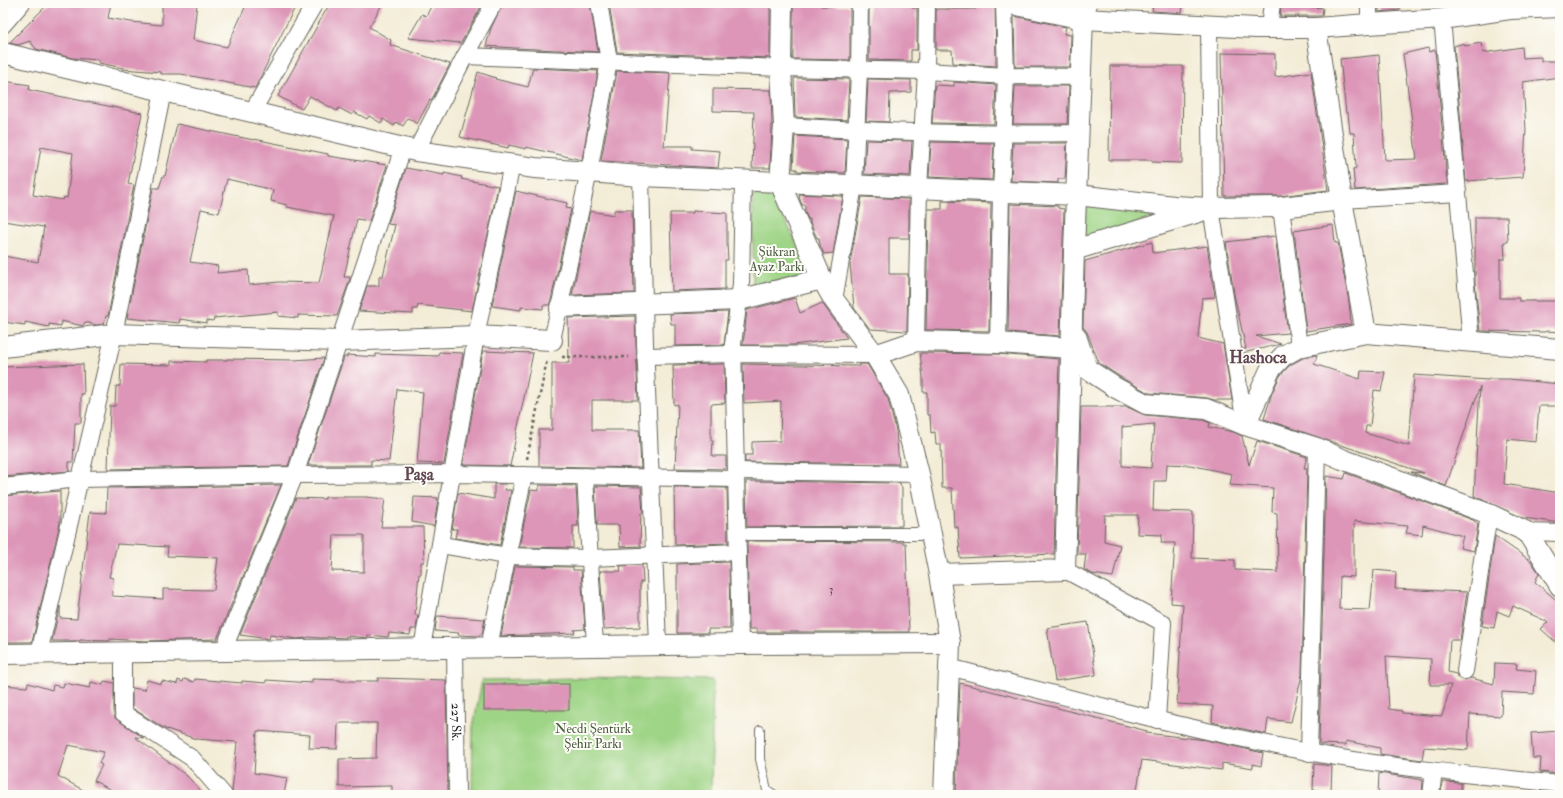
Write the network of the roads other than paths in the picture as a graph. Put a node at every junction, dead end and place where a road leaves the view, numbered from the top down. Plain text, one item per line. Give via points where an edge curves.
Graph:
1 (22, 3) edge
2 (315, 3) edge
3 (494, 3) edge
4 (599, 3) edge
5 (782, 3) edge
6 (860, 3) edge
7 (926, 3) edge
8 (1004, 3) edge
9 (1007, 3) edge
10 (1272, 3) edge
11 (1369, 3) edge
12 (1557, 6) edge
13 (1085, 11) edge
14 (1442, 19) junction
15 (1369, 24) junction
16 (3, 25) edge
17 (1209, 26) junction
18 (1269, 28) junction
19 (1316, 28) junction
20 (3, 54) edge
21 (465, 56) junction
22 (609, 61) junction
23 (781, 68) junction
24 (859, 71) junction
25 (926, 71) junction
26 (1006, 76) junction
27 (1081, 77) junction
28 (163, 91) junction
29 (252, 112) junction
30 (784, 126) junction
31 (856, 130) junction
32 (922, 133) junction
33 (1079, 133) junction
34 (1004, 134) junction
35 (410, 149) junction
36 (512, 164) junction
37 (589, 172) junction
38 (641, 176) junction
39 (743, 181) junction
40 (780, 183) junction
41 (854, 186) junction
42 (919, 188) junction
43 (1001, 192) junction
44 (1458, 193) junction
45 (1077, 195) junction
46 (1342, 200) junction
47 (1281, 207) junction
48 (1210, 208) junction
49 (1074, 250) junction
50 (822, 279) junction
51 (739, 300) junction
52 (834, 300) junction
53 (644, 304) junction
54 (560, 307) junction
55 (1072, 327) junction
56 (1366, 333) junction
57 (114, 334) junction
58 (476, 336) junction
59 (340, 341) junction
60 (916, 341) junction
61 (1471, 342) junction
62 (998, 343) junction
63 (3, 346) edge
64 (1298, 347) junction
65 (550, 348) joint
66 (1071, 348) junction
67 (1560, 349) edge
68 (734, 354) junction
69 (875, 355) junction
70 (645, 356) junction
71 (1245, 424) junction
72 (1317, 448) junction
73 (454, 474) junction
74 (918, 474) junction
75 (295, 475) junction
76 (524, 475) junction
77 (736, 475) junction
78 (585, 476) junction
79 (651, 477) junction
80 (79, 479) junction
81 (3, 487) edge
82 (1488, 514) junction
83 (1527, 532) junction
84 (1560, 533) edge
85 (748, 534) dead end
86 (931, 534) junction
87 (441, 545) junction
88 (738, 552) junction
89 (654, 555) junction
90 (507, 556) junction
91 (590, 558) junction
92 (1065, 570) junction
93 (939, 574) junction
94 (1560, 586) edge
95 (950, 643) junction
96 (658, 644) junction
97 (740, 644) junction
98 (595, 646) junction
99 (489, 647) junction
100 (422, 648) junction
101 (455, 648) junction
102 (224, 651) junction
103 (123, 652) junction
104 (39, 653) junction
105 (3, 654) edge
106 (949, 667) junction
107 (1465, 671) dead end
108 (1157, 720) junction
109 (760, 730) dead end
110 (1309, 752) junction
111 (1434, 771) junction
112 (1560, 784) edge
113 (224, 795) edge
114 (457, 795) edge
115 (775, 795) edge
116 (944, 795) edge
117 (1431, 795) edge

1 - 16 street
2 - 29 street
3 - 21 street
4 - 22 street
5 - 23 street
6 - 24 street
7 - 25 street
8 - 26 street
9 - 13 street
10 - 18 street
11 - 15 street
12 - 14 street via 1510,9
13 - 17 street
13 - 27 street
14 - 15 street
14 - 44 street
15 - 19 street
17 - 18 street
17 - 48 street
18 - 19 street
19 - 46 street
20 - 28 street
21 - 22 street
21 - 35 street
22 - 23 street
22 - 37 street
23 - 24 street
23 - 30 street
24 - 25 street
24 - 31 street
25 - 26 street
25 - 32 street
26 - 27 street
26 - 34 street
27 - 33 street
28 - 29 street
28 - 57 street
29 - 35 street
30 - 31 street
30 - 40 street
31 - 32 street
31 - 41 street
32 - 34 street
32 - 42 street
33 - 34 street
33 - 45 street
34 - 43 street
35 - 36 street
35 - 59 street
36 - 37 street
36 - 58 street
37 - 38 street
37 - 54 street
38 - 39 street
38 - 53 street
39 - 40 street
39 - 51 street
40 - 41 street
40 - 50 street
41 - 42 street
41 - 52 street
42 - 43 street
42 - 60 street
43 - 45 street
43 - 62 street
44 - 46 street
44 - 61 street
45 - 48 street
45 - 49 street
46 - 47 street
46 - 56 street
47 - 48 street
47 - 64 street
48 - 49 street
48 - 71 street
49 - 55 street
50 - 51 street
50 - 52 street
51 - 53 street
51 - 68 street
52 - 69 street
53 - 54 street
53 - 70 street
54 - 65 street
55 - 66 street
55 - 71 street via 1087,369 1116,388 1146,404 1206,409
56 - 61 street
56 - 64 street
57 - 59 street
57 - 63 street
57 - 80 street
58 - 59 street
58 - 65 street
58 - 73 street
59 - 75 street
60 - 62 street
60 - 69 street
61 - 67 street
62 - 66 street
64 - 71 street via 1283,356 1270,370
66 - 92 street
68 - 69 street
68 - 70 street
68 - 77 street
69 - 74 street via 899,395
70 - 79 street
71 - 72 street
72 - 82 street
72 - 110 street
73 - 75 street
73 - 76 street
73 - 87 street
74 - 77 street
74 - 86 street
75 - 80 street
75 - 102 street
76 - 78 street
76 - 90 street
77 - 79 street
77 - 88 street
78 - 79 street
78 - 91 street
79 - 89 street
80 - 81 street
80 - 104 street
82 - 83 street
82 - 107 street
83 - 84 street
83 - 94 street
85 - 86 street
86 - 93 street
87 - 90 street
87 - 100 street
88 - 89 street
88 - 97 street
89 - 91 street
89 - 96 street
90 - 91 street
90 - 99 street
91 - 98 street
92 - 93 street
92 - 108 street via 1163,623
93 - 95 street
95 - 97 street
95 - 106 street
96 - 97 street
96 - 98 street
98 - 99 street
99 - 101 street
100 - 101 street
100 - 102 street
101 - 114 street, 227 Sk.
102 - 103 street
103 - 104 street
103 - 113 street via 123,713 193,759
104 - 105 street
106 - 108 street
106 - 116 street
108 - 110 street
109 - 115 lane via 760,759 767,790
110 - 111 street
111 - 112 street
111 - 117 street

